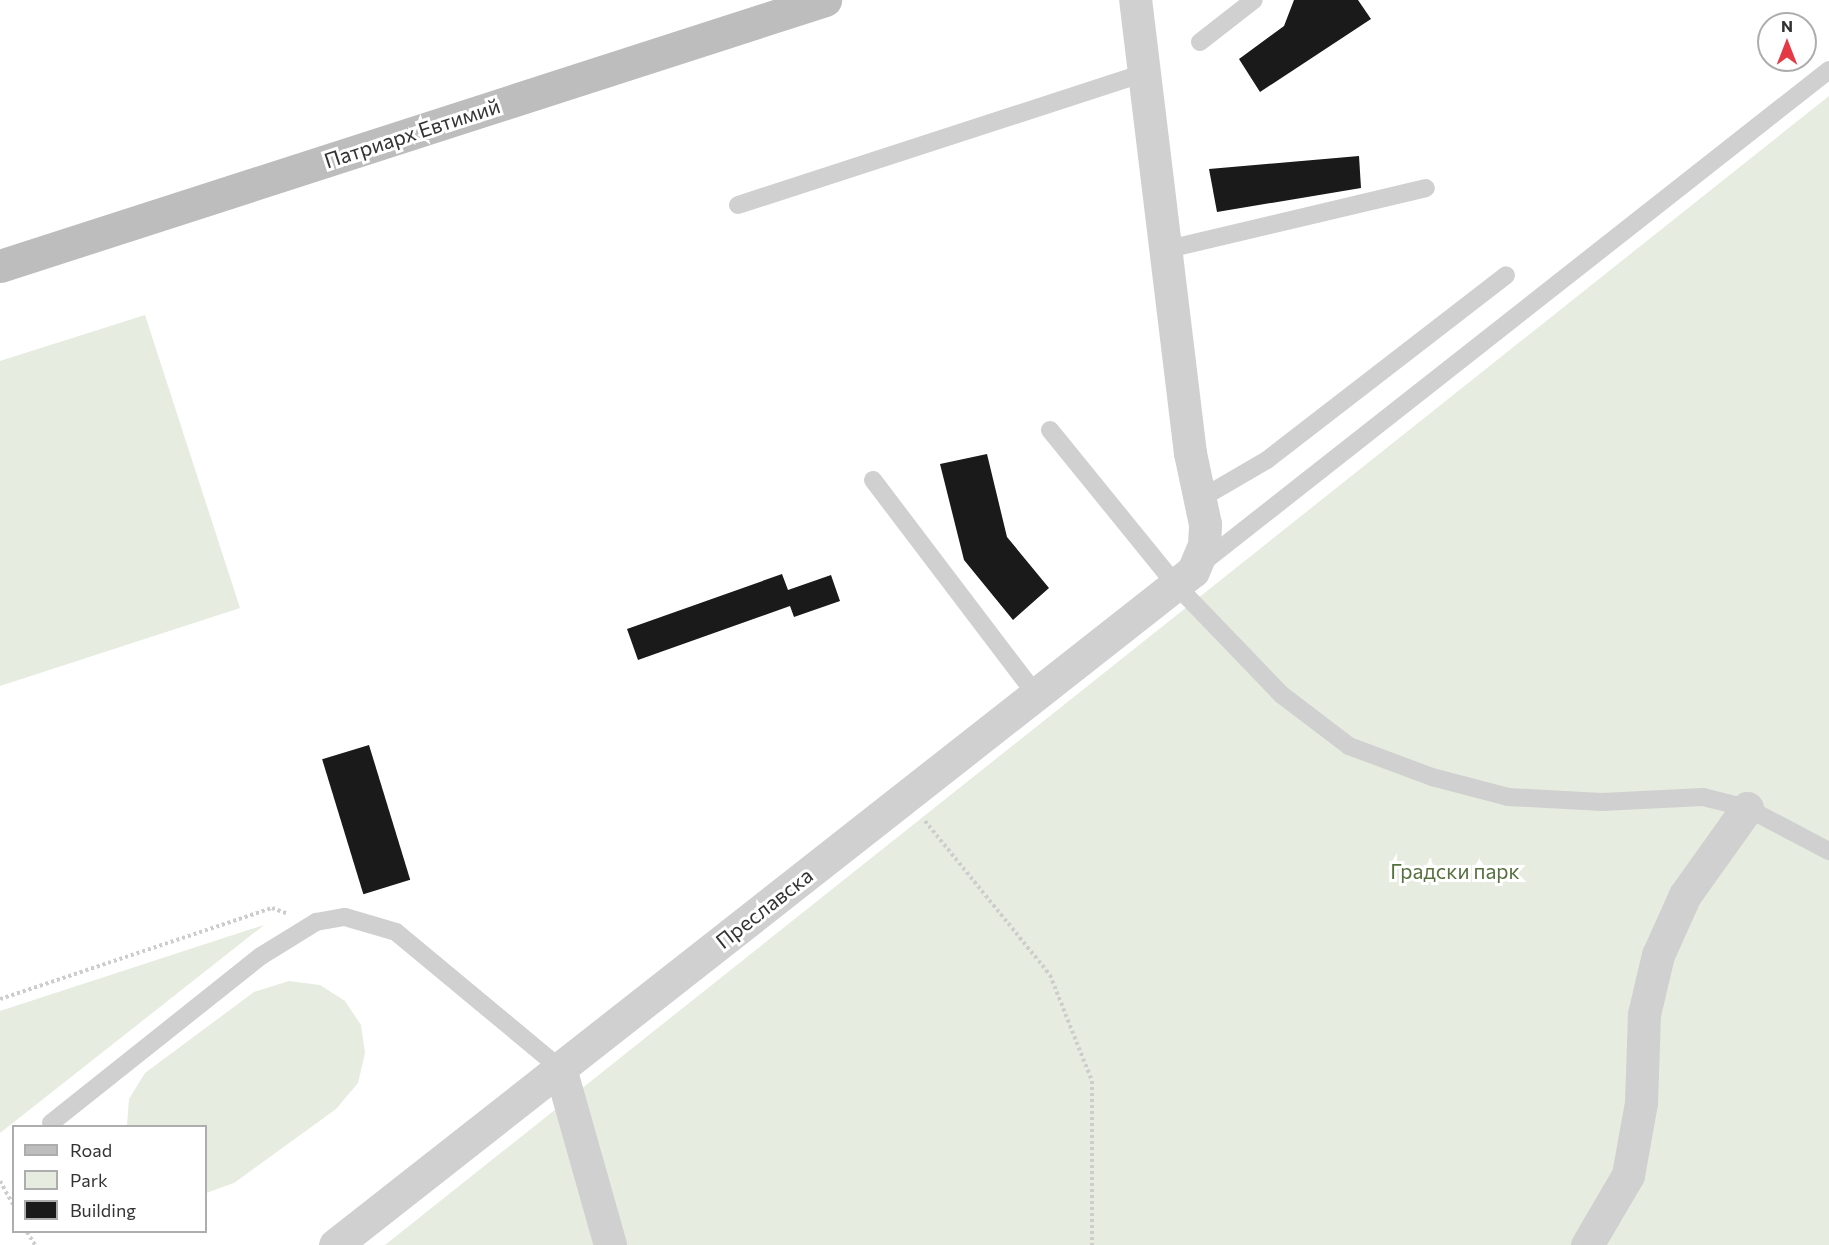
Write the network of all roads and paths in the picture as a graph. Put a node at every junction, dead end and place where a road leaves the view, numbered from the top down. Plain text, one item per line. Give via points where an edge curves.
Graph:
1 (825, 0) edge
2 (1135, 0) edge
3 (1254, 0) edge
4 (1200, 42) dead end
5 (1829, 70) edge
6 (1142, 74) junction
7 (1426, 188) dead end
8 (738, 205) dead end
9 (1164, 250) junction
10 (0, 266) edge
11 (1506, 275) dead end
12 (1050, 430) dead end
13 (873, 480) dead end
14 (1200, 499) junction
15 (1184, 578) junction
16 (1036, 695) junction
17 (906, 797) junction
18 (1747, 808) junction
19 (1829, 851) edge
20 (316, 922) junction
21 (0, 999) edge
22 (560, 1068) junction
23 (51, 1123) dead end
24 (0, 1181) edge
25 (12, 1202) edge
26 (335, 1245) edge
27 (610, 1245) edge
28 (1092, 1245) edge
29 (1587, 1245) edge

1 - 10 main road, Патриарх Евтимий
2 - 6 street
3 - 4 lane
5 - 15 lane
6 - 8 lane
6 - 9 street
7 - 9 lane
9 - 14 street
11 - 14 lane via 1267,460
12 - 15 lane
13 - 16 lane
14 - 15 street via 1204,545
15 - 16 street, Преславска
15 - 18 lane via 1282,695 1349,746 1432,777 1508,797 1602,802 1703,797
16 - 17 street, Преславска
17 - 22 street, Преславска
17 - 28 path via 1050,975 1092,1081
18 - 19 lane
18 - 29 street via 1685,895 1658,955 1644,1014 1641,1103 1628,1175
20 - 21 path via 272,908
20 - 22 lane via 345,917 396,932
20 - 23 lane via 261,956
22 - 26 street, Преславска
22 - 27 street
24 - 25 path

